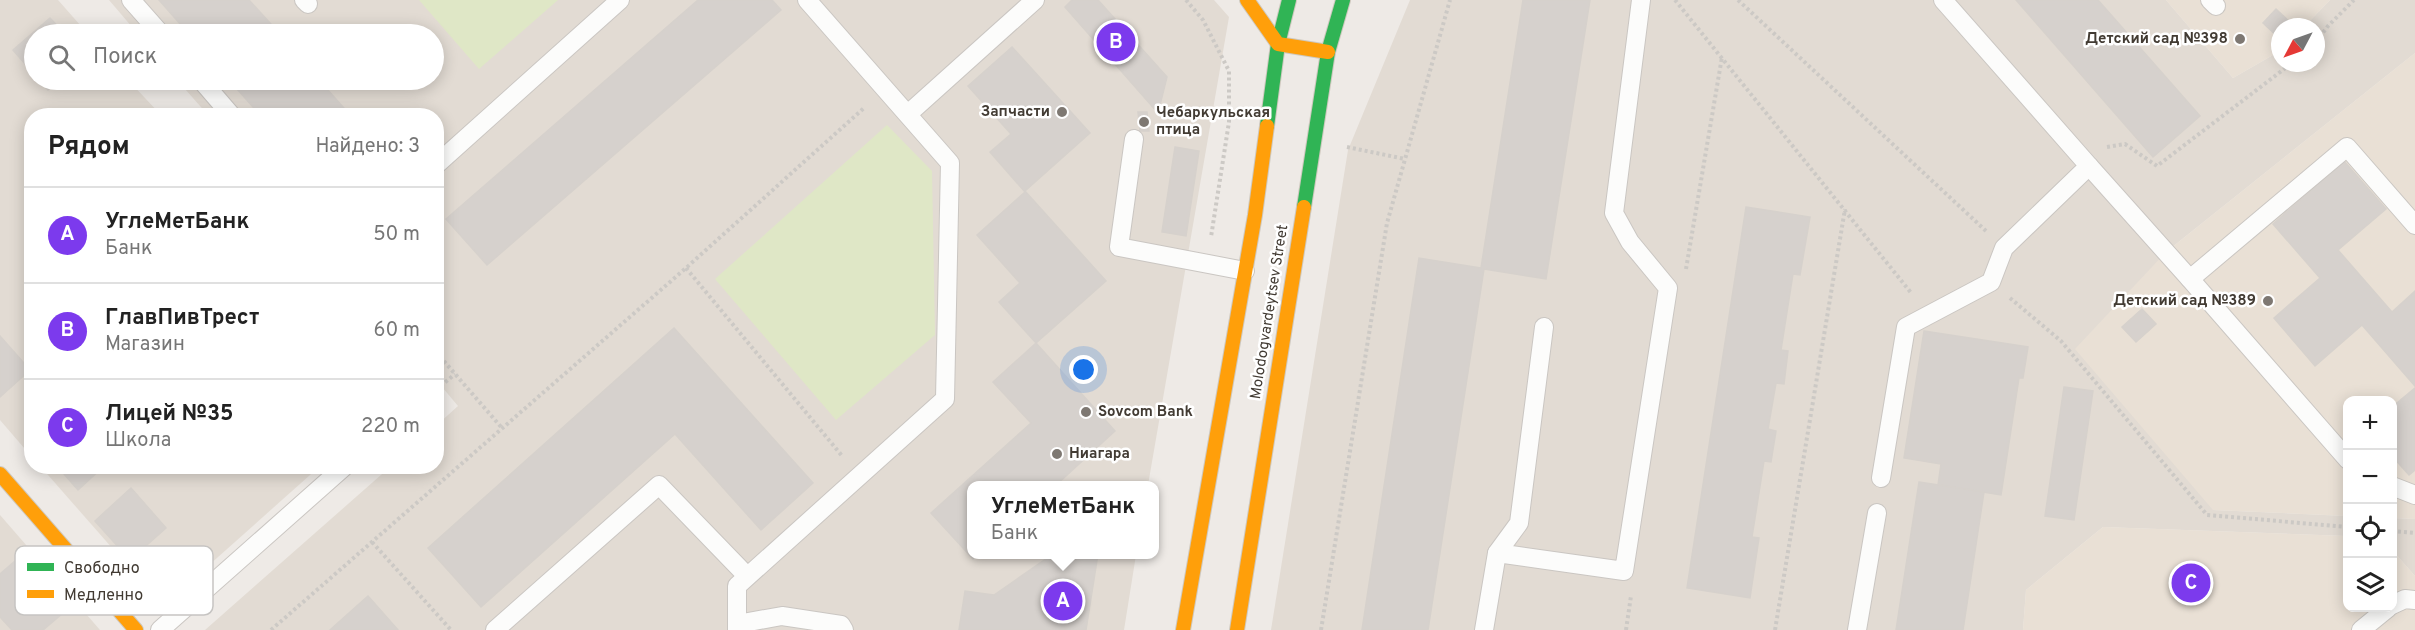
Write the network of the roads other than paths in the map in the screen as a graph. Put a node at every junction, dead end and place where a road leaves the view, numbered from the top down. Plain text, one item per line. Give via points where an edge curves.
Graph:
1 (131, 0) edge
2 (620, 0) edge
3 (807, 0) edge
4 (1035, 0) edge
5 (1248, 0) edge
6 (1289, 0) edge
7 (1343, 0) edge
8 (1641, 0) edge
9 (1942, 0) edge
10 (153, 24) edge
11 (1319, 36) dead end
12 (1278, 44) junction
13 (1328, 52) junction
14 (210, 90) edge
15 (225, 108) edge
16 (908, 114) junction
17 (1134, 139) dead end
18 (444, 158) edge
19 (2088, 166) junction
20 (2415, 225) edge
21 (1245, 271) junction
22 (2190, 279) junction
23 (1544, 327) dead end
24 (2343, 454) edge
25 (0, 474) edge
26 (336, 474) edge
27 (1881, 478) dead end
28 (2397, 488) edge
29 (2415, 495) edge
30 (1877, 513) dead end
31 (63, 546) edge
32 (1497, 552) junction
33 (747, 576) junction
34 (213, 583) edge
35 (2415, 600) edge
36 (2397, 603) edge
37 (2383, 612) edge
38 (123, 615) edge
39 (177, 615) edge
40 (737, 627) edge
41 (136, 630) edge
42 (160, 630) edge
43 (495, 630) edge
44 (844, 630) edge
45 (1183, 630) edge
46 (1237, 630) edge
47 (1484, 630) edge
48 (1857, 630) edge
49 (2361, 630) edge

1 - 10 lane
2 - 18 lane
3 - 16 lane
4 - 16 lane
5 - 12 main road
6 - 12 main road, Molodogvardeytsev Street
7 - 13 main road, Molodogvardeytsev Street
8 - 32 lane via 1614,213 1630,242 1668,288 1624,571
9 - 19 lane
11 - 13 main road
12 - 13 main road
12 - 21 main road, Molodogvardeytsev Street
13 - 46 main road, Molodogvardeytsev Street
14 - 15 lane
16 - 33 lane via 950,163 945,399
17 - 21 lane via 1119,247
19 - 22 lane
19 - 27 lane via 2004,248 1991,282 1906,327
20 - 22 lane via 2348,147
21 - 45 main road, Molodogvardeytsev Street
22 - 24 lane
23 - 32 lane via 1519,523
25 - 31 main road
26 - 34 lane
28 - 29 lane
30 - 48 lane
32 - 47 lane
33 - 40 lane via 736,586
33 - 43 lane via 659,485
35 - 36 lane
37 - 49 lane
38 - 41 main road
39 - 42 lane
40 - 44 lane via 782,616 842,625

